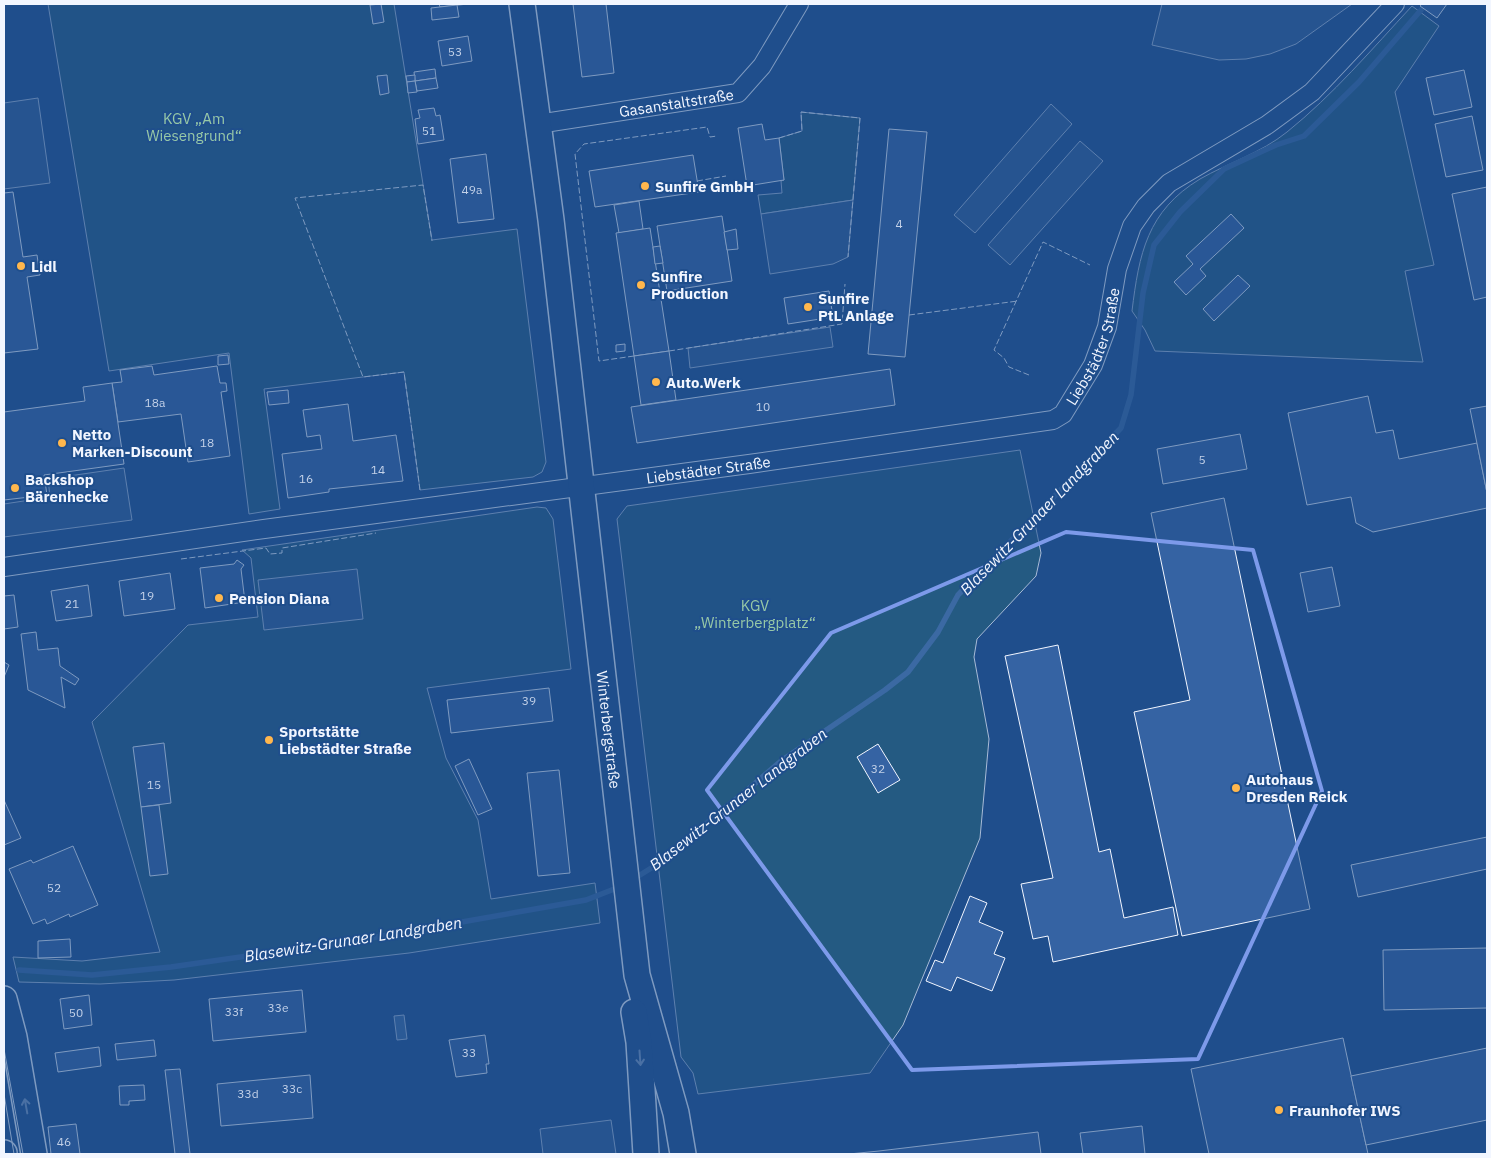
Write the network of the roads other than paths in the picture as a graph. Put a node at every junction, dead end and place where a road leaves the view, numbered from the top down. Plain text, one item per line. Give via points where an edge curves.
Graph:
1 (522, 4) edge
2 (798, 4) edge
3 (1395, 4) edge
4 (538, 124) junction
5 (580, 485) junction
6 (4, 567) edge
7 (637, 975) junction
8 (4, 999) edge
9 (34, 1154) edge
10 (646, 1154) edge
11 (683, 1154) edge

1 - 4 main road, Winterbergstraße
2 - 4 street, Gasanstaltstraße via 762,66 738,94
3 - 5 street, Liebstädter Straße via 1312,92 1267,125 1169,183 1146,206 1132,226 1117,269 1107,327 1093,365 1063,414 1054,420
4 - 5 main road, Winterbergstraße
5 - 6 street, Liebstädter Straße
5 - 7 main road, Winterbergstraße
7 -> 10 main road, Winterbergstraße via 634,1006
7 - 11 main road, Winterbergstraße via 676,1113
9 -> 8 main road via 14,1037

